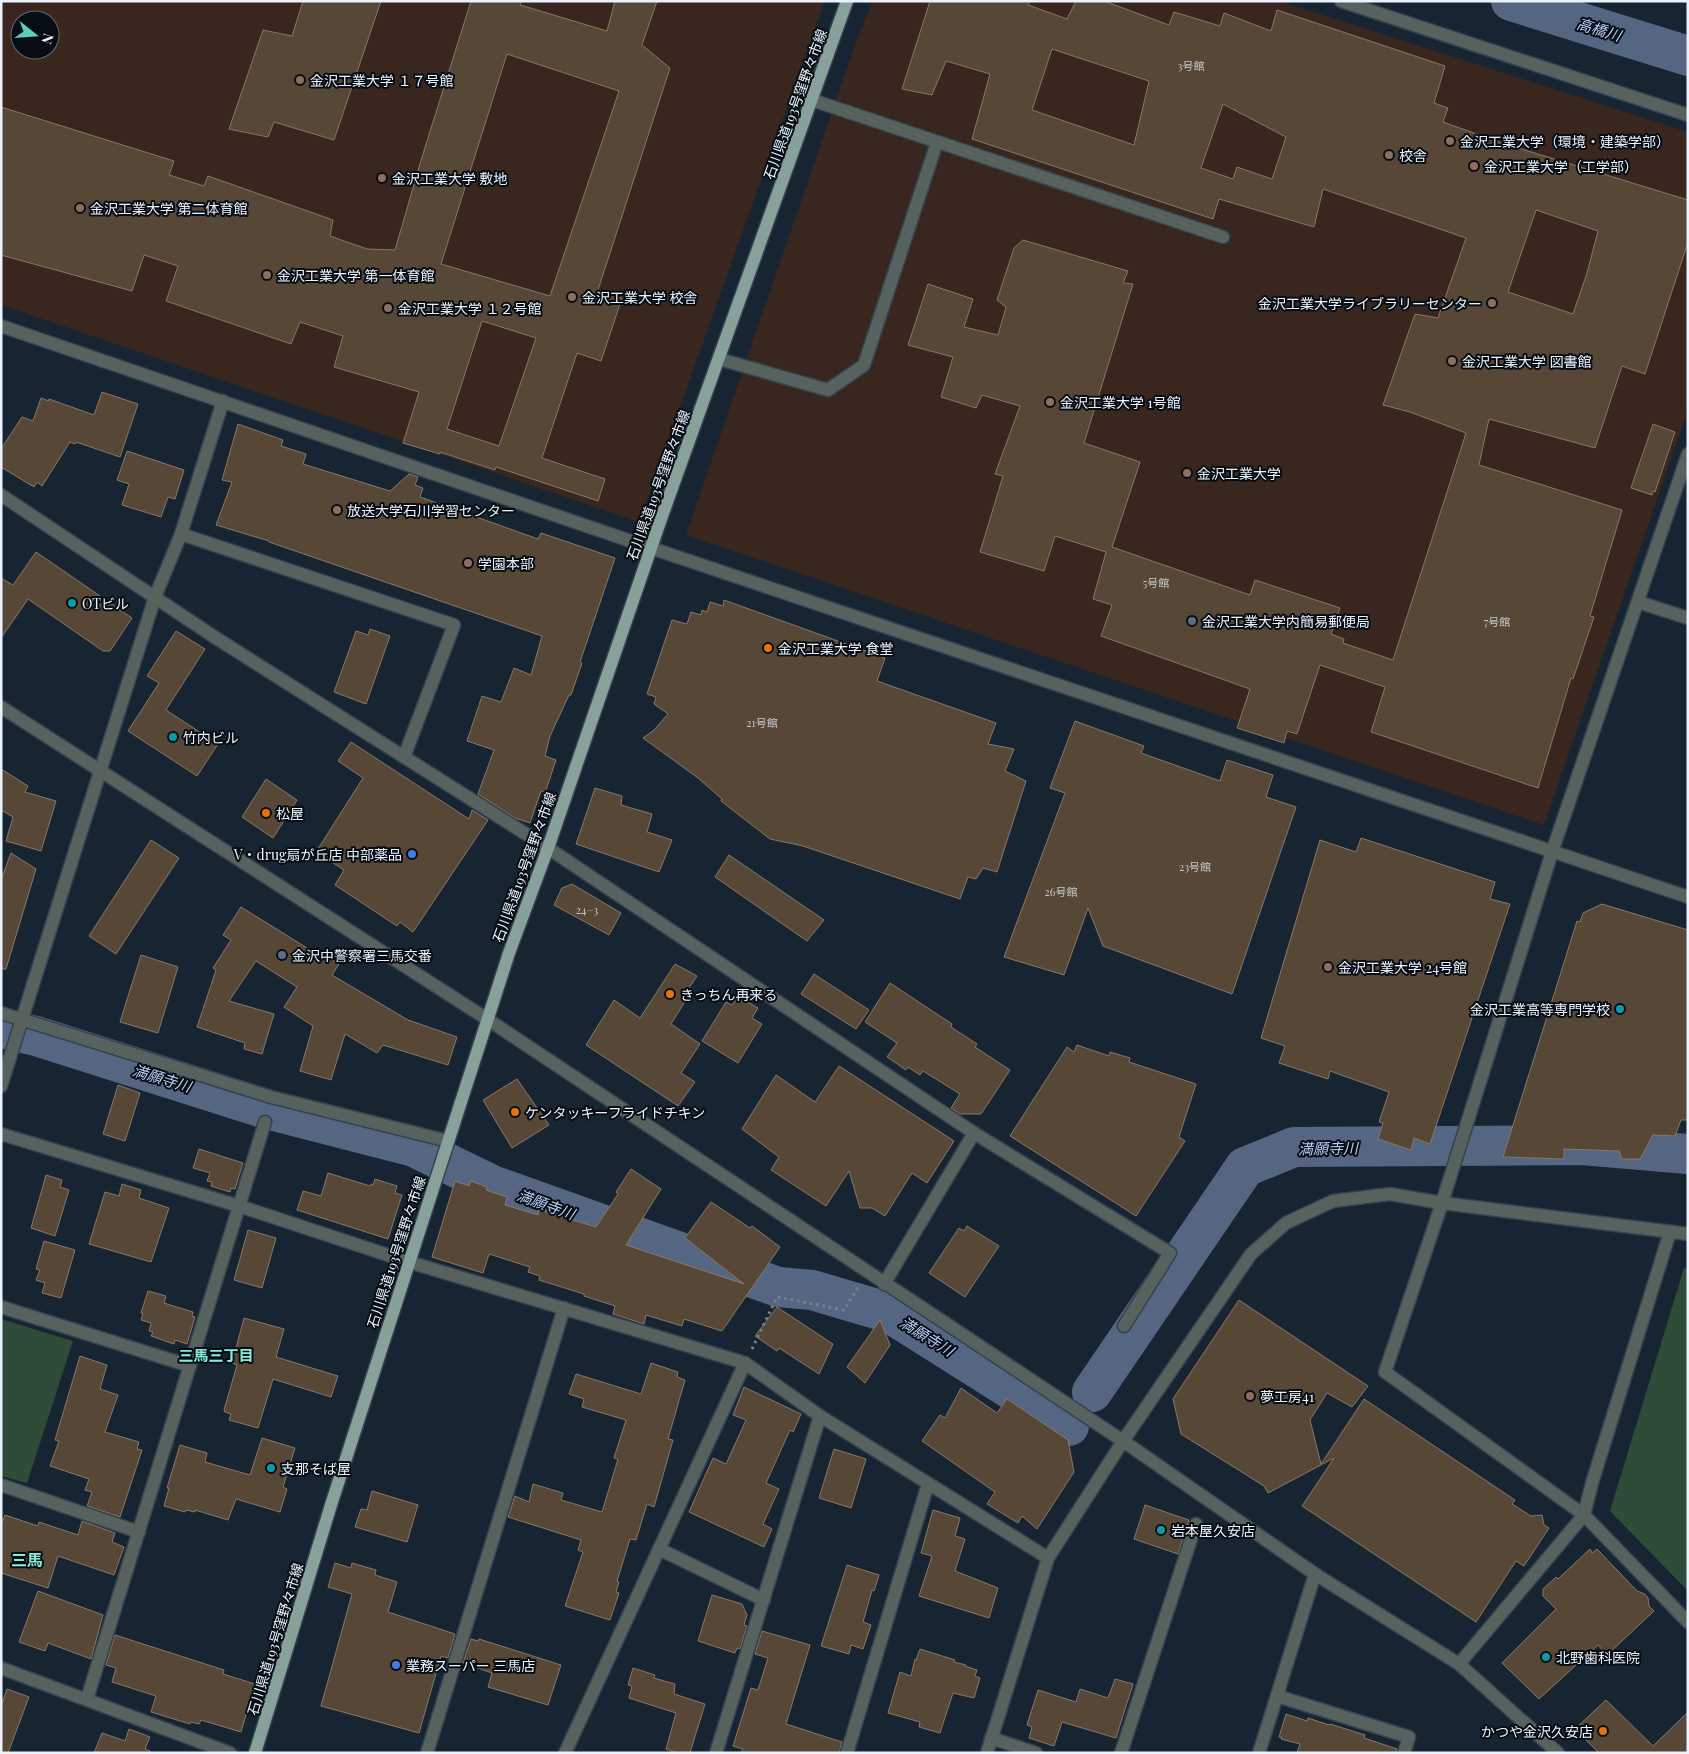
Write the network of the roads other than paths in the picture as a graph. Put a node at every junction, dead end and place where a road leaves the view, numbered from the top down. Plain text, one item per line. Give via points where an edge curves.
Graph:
1 (847, 1) edge
2 (1341, 1) edge
3 (812, 100) junction
4 (1688, 115) edge
5 (937, 142) junction
6 (1223, 237) dead end
7 (1, 326) edge
8 (719, 359) junction
9 (222, 401) junction
10 (1688, 454) edge
11 (1684, 477) edge
12 (1, 495) edge
13 (181, 534) junction
14 (651, 548) junction
15 (155, 597) junction
16 (1638, 602) junction
17 (1688, 618) edge
18 (1, 707) edge
19 (404, 757) junction
20 (100, 770) junction
21 (548, 848) junction
22 (1552, 852) junction
23 (1688, 897) edge
24 (1, 1013) edge
25 (487, 1019) junction
26 (20, 1023) junction
27 (1, 1086) edge
28 (265, 1122) dead end
29 (974, 1133) junction
30 (1, 1134) edge
31 (446, 1146) junction
32 (1442, 1203) junction
33 (239, 1206) junction
34 (1670, 1232) junction
35 (1688, 1234) edge
36 (409, 1262) junction
37 (884, 1284) junction
38 (1, 1307) edge
39 (564, 1308) junction
40 (1124, 1326) dead end
41 (745, 1363) junction
42 (190, 1366) junction
43 (820, 1416) junction
44 (1122, 1441) junction
45 (928, 1484) junction
46 (1, 1485) edge
47 (1584, 1514) junction
48 (1196, 1524) dead end
49 (139, 1532) junction
50 (659, 1549) junction
51 (1048, 1558) junction
52 (1315, 1574) junction
53 (764, 1600) junction
54 (1688, 1622) edge
55 (1459, 1664) junction
56 (1, 1668) edge
57 (1276, 1696) junction
58 (88, 1699) junction
59 (991, 1738) junction
60 (230, 1753) edge
61 (255, 1753) edge
62 (428, 1753) edge
63 (565, 1753) edge
64 (716, 1753) edge
65 (847, 1753) edge
66 (987, 1753) edge
67 (1036, 1753) edge
68 (1121, 1753) edge
69 (1259, 1753) edge
70 (1404, 1753) edge
71 (1558, 1753) edge

1 - 3 main road, 石川県道193号窪野々市線
2 - 4 street
3 - 5 street
3 - 8 main road, 石川県道193号窪野々市線
5 - 6 street
5 - 8 street via 864,365 828,390
7 - 9 street
8 - 14 main road, 石川県道193号窪野々市線
9 - 13 street
9 - 14 street
10 - 11 street
11 - 16 street
12 - 15 street
13 - 15 street
13 - 19 street via 454,625
14 - 21 main road, 石川県道193号窪野々市線
14 - 22 street
15 - 19 street
15 - 20 street
16 - 17 street
16 - 22 street
18 - 20 street
19 - 21 street
20 - 25 street
20 - 26 street
21 - 25 main road, 石川県道193号窪野々市線
21 - 29 street
22 - 23 street
22 - 32 street
24 - 26 street
25 - 31 main road, 石川県道193号窪野々市線
25 - 37 street
26 - 27 street
26 - 31 street
28 - 33 street
29 - 37 street
29 - 40 street via 1170,1253
30 - 33 street
31 - 36 main road, 石川県道193号窪野々市線
32 - 34 street
32 - 44 street via 1390,1194 1333,1201 1286,1223 1250,1254
32 - 47 street via 1386,1372
33 - 36 street
33 - 42 street
34 - 35 street
34 - 47 street
36 - 39 street
36 - 61 main road, 石川県道193号窪野々市線
37 - 44 street
38 - 42 street
39 - 41 street
39 - 62 street
41 - 43 street
41 - 50 street
42 - 49 street
43 - 45 street
43 - 53 street
44 - 51 street
44 - 52 street
45 - 51 street
45 - 65 street
46 - 49 street
47 - 54 street
47 - 55 street
48 - 68 street
49 - 58 street
50 - 53 street
50 - 63 street
51 - 59 street
52 - 55 street
52 - 57 street
53 - 64 street
55 - 71 street
56 - 58 street
57 - 69 street
57 - 70 street via 1409,1737
58 - 60 street
59 - 66 street
59 - 67 street

